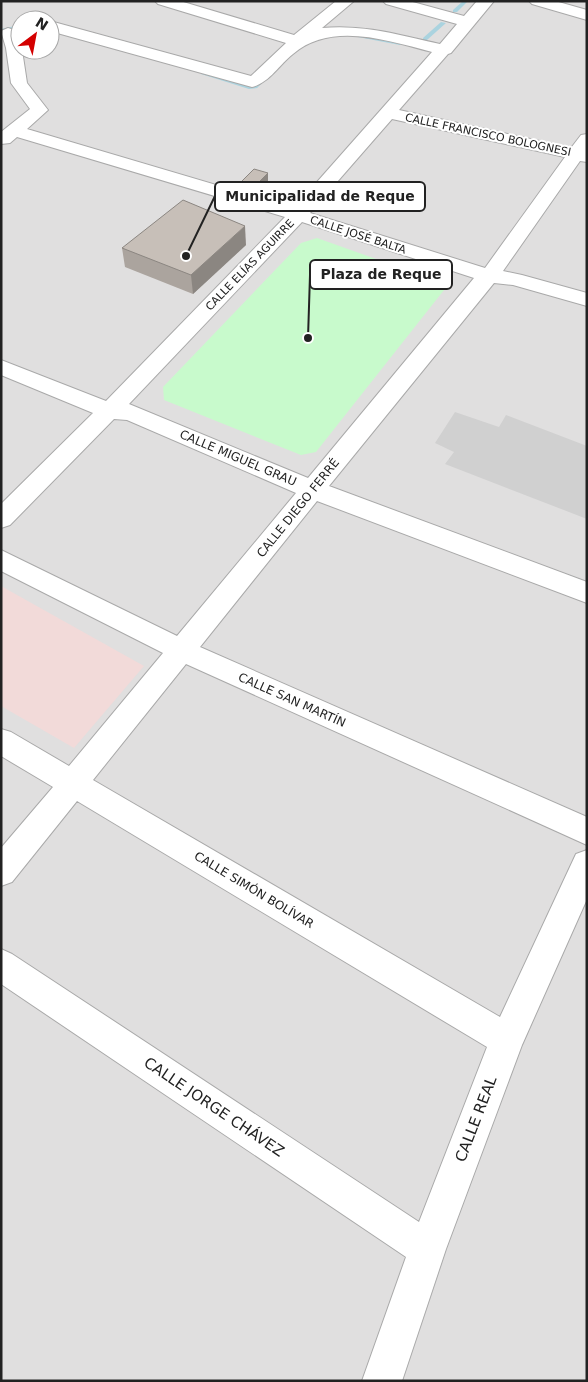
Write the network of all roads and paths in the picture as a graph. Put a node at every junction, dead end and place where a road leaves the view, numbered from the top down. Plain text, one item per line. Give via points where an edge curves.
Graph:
1 (346, 1) edge
2 (391, 1) edge
3 (486, 1) edge
4 (537, 1) edge
5 (175, 3) edge
6 (587, 14) edge
7 (468, 22) junction
8 (60, 29) edge
9 (8, 33) edge
10 (445, 50) junction
11 (389, 113) junction
12 (8, 136) edge
13 (583, 150) edge
14 (298, 215) junction
15 (489, 276) junction
16 (587, 300) edge
17 (1, 367) edge
18 (109, 411) junction
19 (313, 490) junction
20 (1, 518) edge
21 (1, 560) edge
22 (587, 593) edge
23 (181, 650) junction
24 (1, 741) edge
25 (73, 782) junction
26 (587, 831) edge
27 (587, 864) edge
28 (1, 872) edge
29 (1, 964) edge
30 (507, 1040) junction
31 (427, 1249) junction
32 (382, 1381) edge

1 - 5 street via 297,41
2 - 7 street
3 - 7 street, CALLE ELÍAS AGUIRRE
4 - 6 street
7 - 10 street, CALLE ELÍAS AGUIRRE
8 - 10 street via 252,82 288,49 306,38 329,32 369,34
9 - 12 street via 14,48 19,83 39,110
10 - 11 street, CALLE ELÍAS AGUIRRE
11 - 13 street, CALLE FRANCISCO BOLOGNESI
11 - 14 street, CALLE ELÍAS AGUIRRE
12 - 14 street, CALLE JOSÉ BALTA
13 - 15 street, CALLE DIEGO FERRÉ
14 - 15 street, CALLE JOSÉ BALTA
14 - 18 street, CALLE ELÍAS AGUIRRE
15 - 16 street, CALLE JOSÉ BALTA via 515,279
15 - 19 street, CALLE DIEGO FERRÉ
17 - 18 street, CALLE MIGUEL GRAU
18 - 19 street, CALLE MIGUEL GRAU via 130,412
18 - 20 street, CALLE ELÍAS AGUIRRE
19 - 22 street, CALLE MIGUEL GRAU
19 - 23 street, CALLE DIEGO FERRÉ
21 - 23 street, CALLE SAN MARTÍN
23 - 25 street, CALLE DIEGO FERRÉ
23 - 26 street, CALLE SAN MARTÍN
24 - 25 street, CALLE SIMÓN BOLÍVAR
25 - 28 street, CALLE DIEGO FERRÉ
25 - 30 street, CALLE SIMÓN BOLÍVAR
27 - 30 street, CALLE REAL
29 - 31 street, CALLE JORGE CHÁVEZ
30 - 31 street, CALLE REAL
31 - 32 street, CALLE REAL

